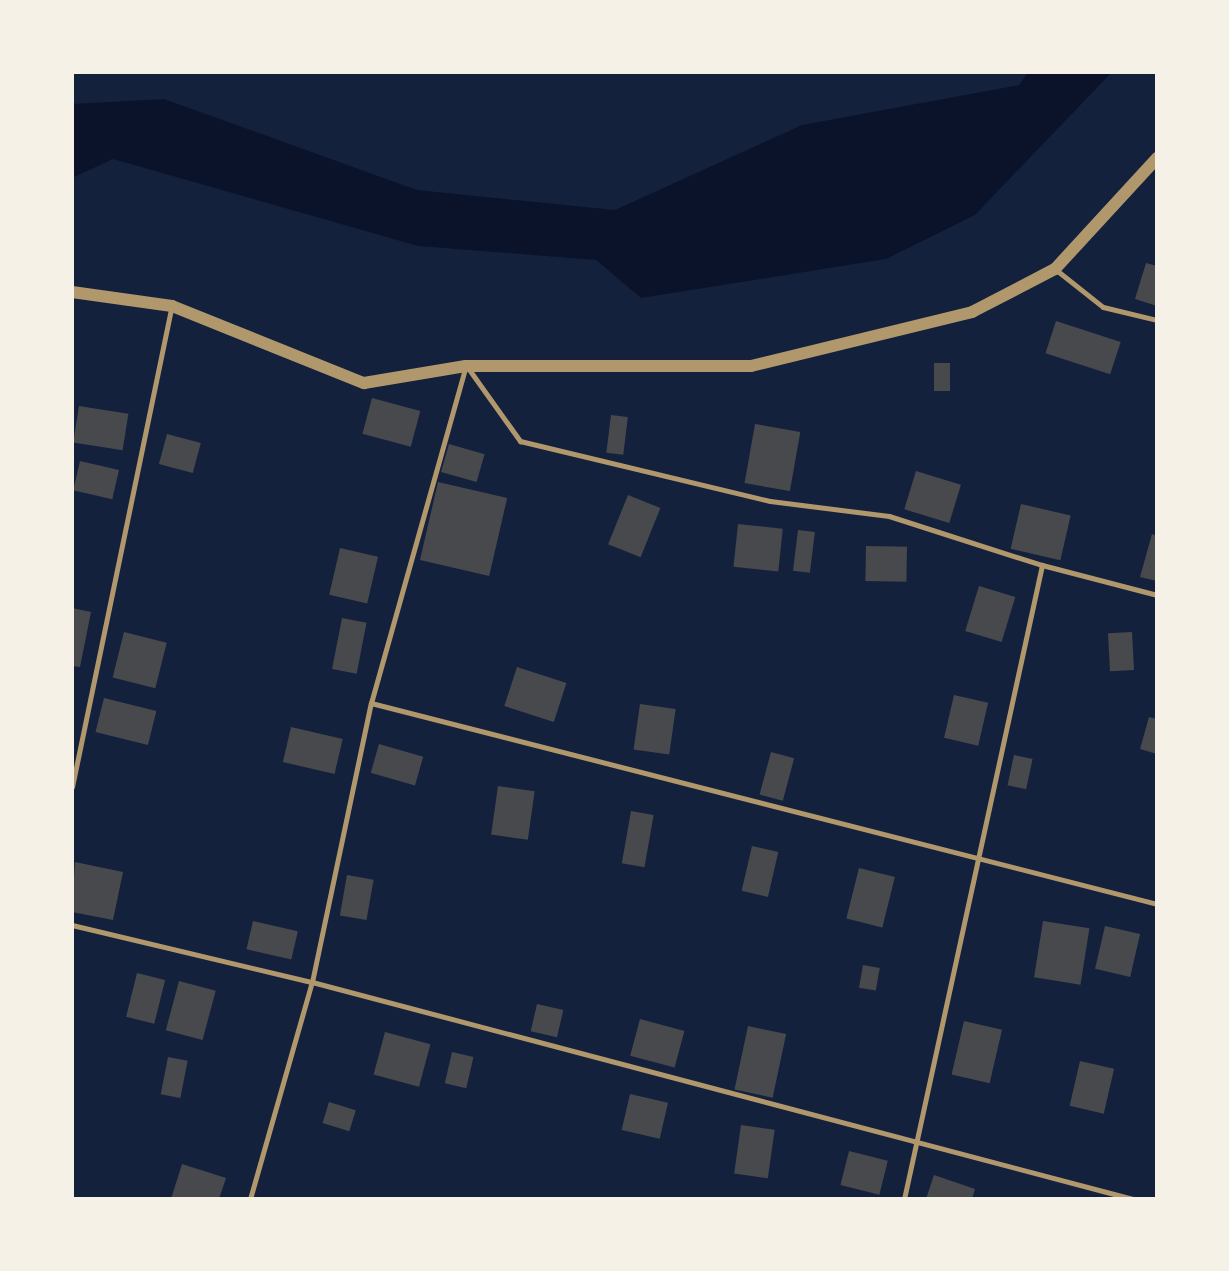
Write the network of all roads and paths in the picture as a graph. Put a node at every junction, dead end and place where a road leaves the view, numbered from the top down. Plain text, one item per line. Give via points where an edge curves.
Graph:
1 (1157, 158) edge
2 (1055, 269) junction
3 (72, 292) edge
4 (172, 306) junction
5 (1157, 320) edge
6 (466, 366) junction
7 (1042, 565) junction
8 (1157, 595) edge
9 (372, 703) junction
10 (72, 787) edge
11 (975, 858) junction
12 (1157, 904) edge
13 (72, 925) edge
14 (312, 982) junction
15 (918, 1144) junction
16 (250, 1199) edge
17 (904, 1199) edge
18 (1133, 1199) edge

1 - 2 street
2 - 5 lane via 1103,307
2 - 6 street via 972,313 751,366
3 - 4 street
4 - 6 street via 364,383
4 - 10 lane
6 - 7 lane via 520,440 771,501 889,516
6 - 9 lane
7 - 8 lane
7 - 11 lane
9 - 11 lane
9 - 14 lane
11 - 12 lane
11 - 15 lane
13 - 14 lane
14 - 15 lane
14 - 16 lane
15 - 17 lane
15 - 18 lane

